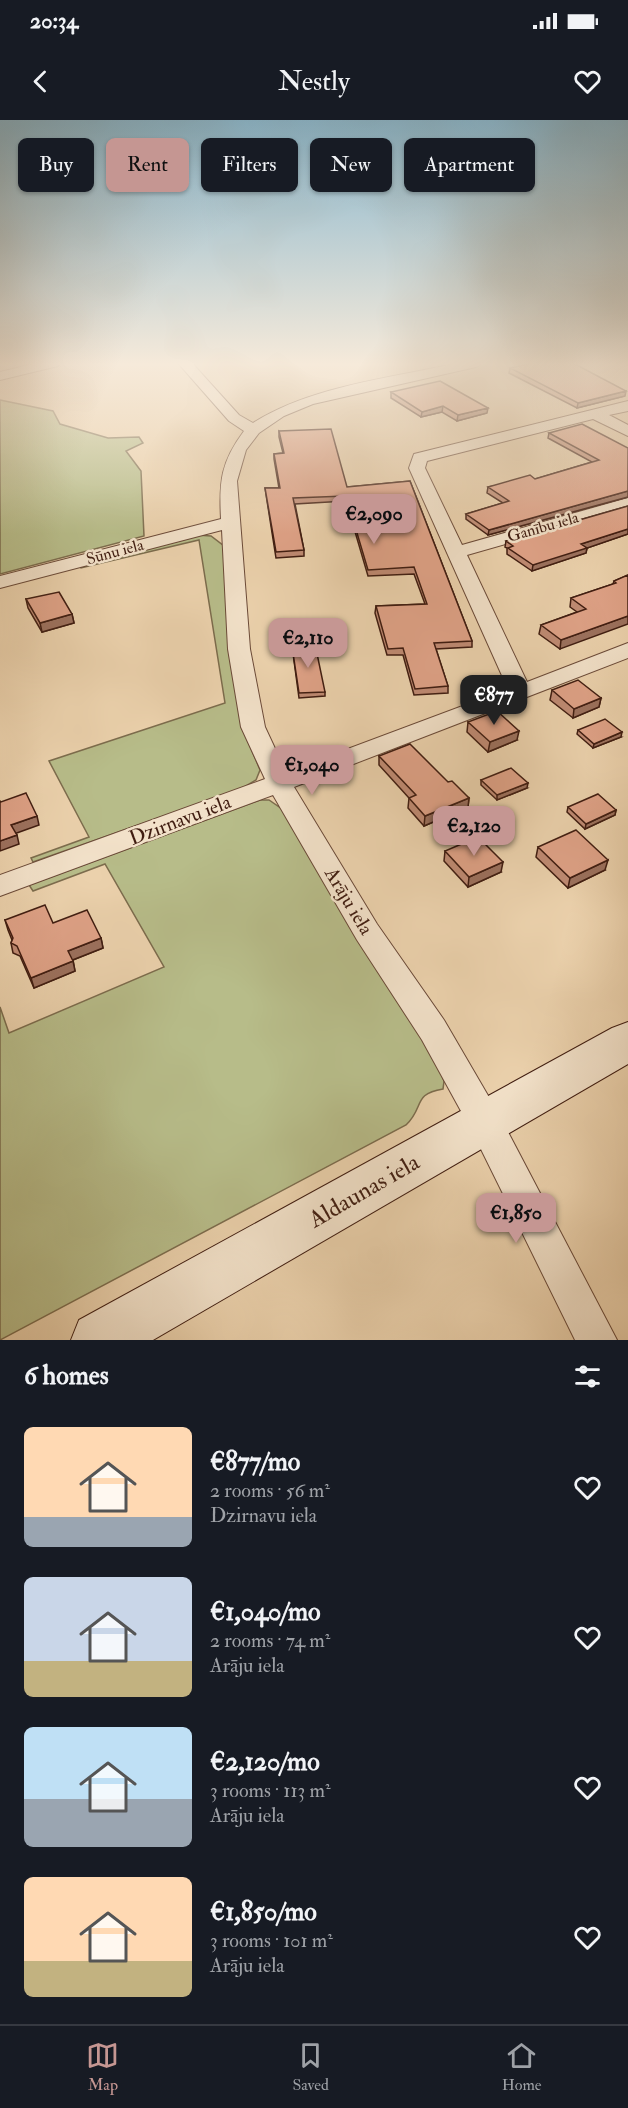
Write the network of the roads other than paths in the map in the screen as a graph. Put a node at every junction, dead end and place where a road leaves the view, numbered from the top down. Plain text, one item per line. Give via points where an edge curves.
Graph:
1 (237, 420) edge
2 (268, 420) edge
3 (577, 420) edge
4 (607, 420) edge
5 (253, 430) junction
6 (628, 431) edge
7 (628, 503) edge
8 (230, 522) junction
9 (458, 552) junction
10 (0, 582) edge
11 (628, 650) edge
12 (520, 691) junction
13 (279, 783) junction
14 (0, 886) edge
15 (628, 1041) edge
16 (485, 1122) junction
17 (99, 1340) edge
18 (597, 1340) edge

1 - 5 street
2 - 5 street
3 - 9 street via 420,458 417,468
4 - 6 street
5 - 8 street, Arāju iela via 232,464 228,481
7 - 9 street, Ganību iela
8 - 10 street, Sūnu iela
8 - 13 street, Arāju iela via 244,688 253,727
9 - 12 street
11 - 12 street, Dzirnavu iela
12 - 13 street, Dzirnavu iela
13 - 14 street, Dzirnavu iela
13 - 16 street, Arāju iela via 367,932 433,1030
15 - 16 street, Aldaunas iela
16 - 17 street, Aldaunas iela
16 - 18 street, Arāju iela

